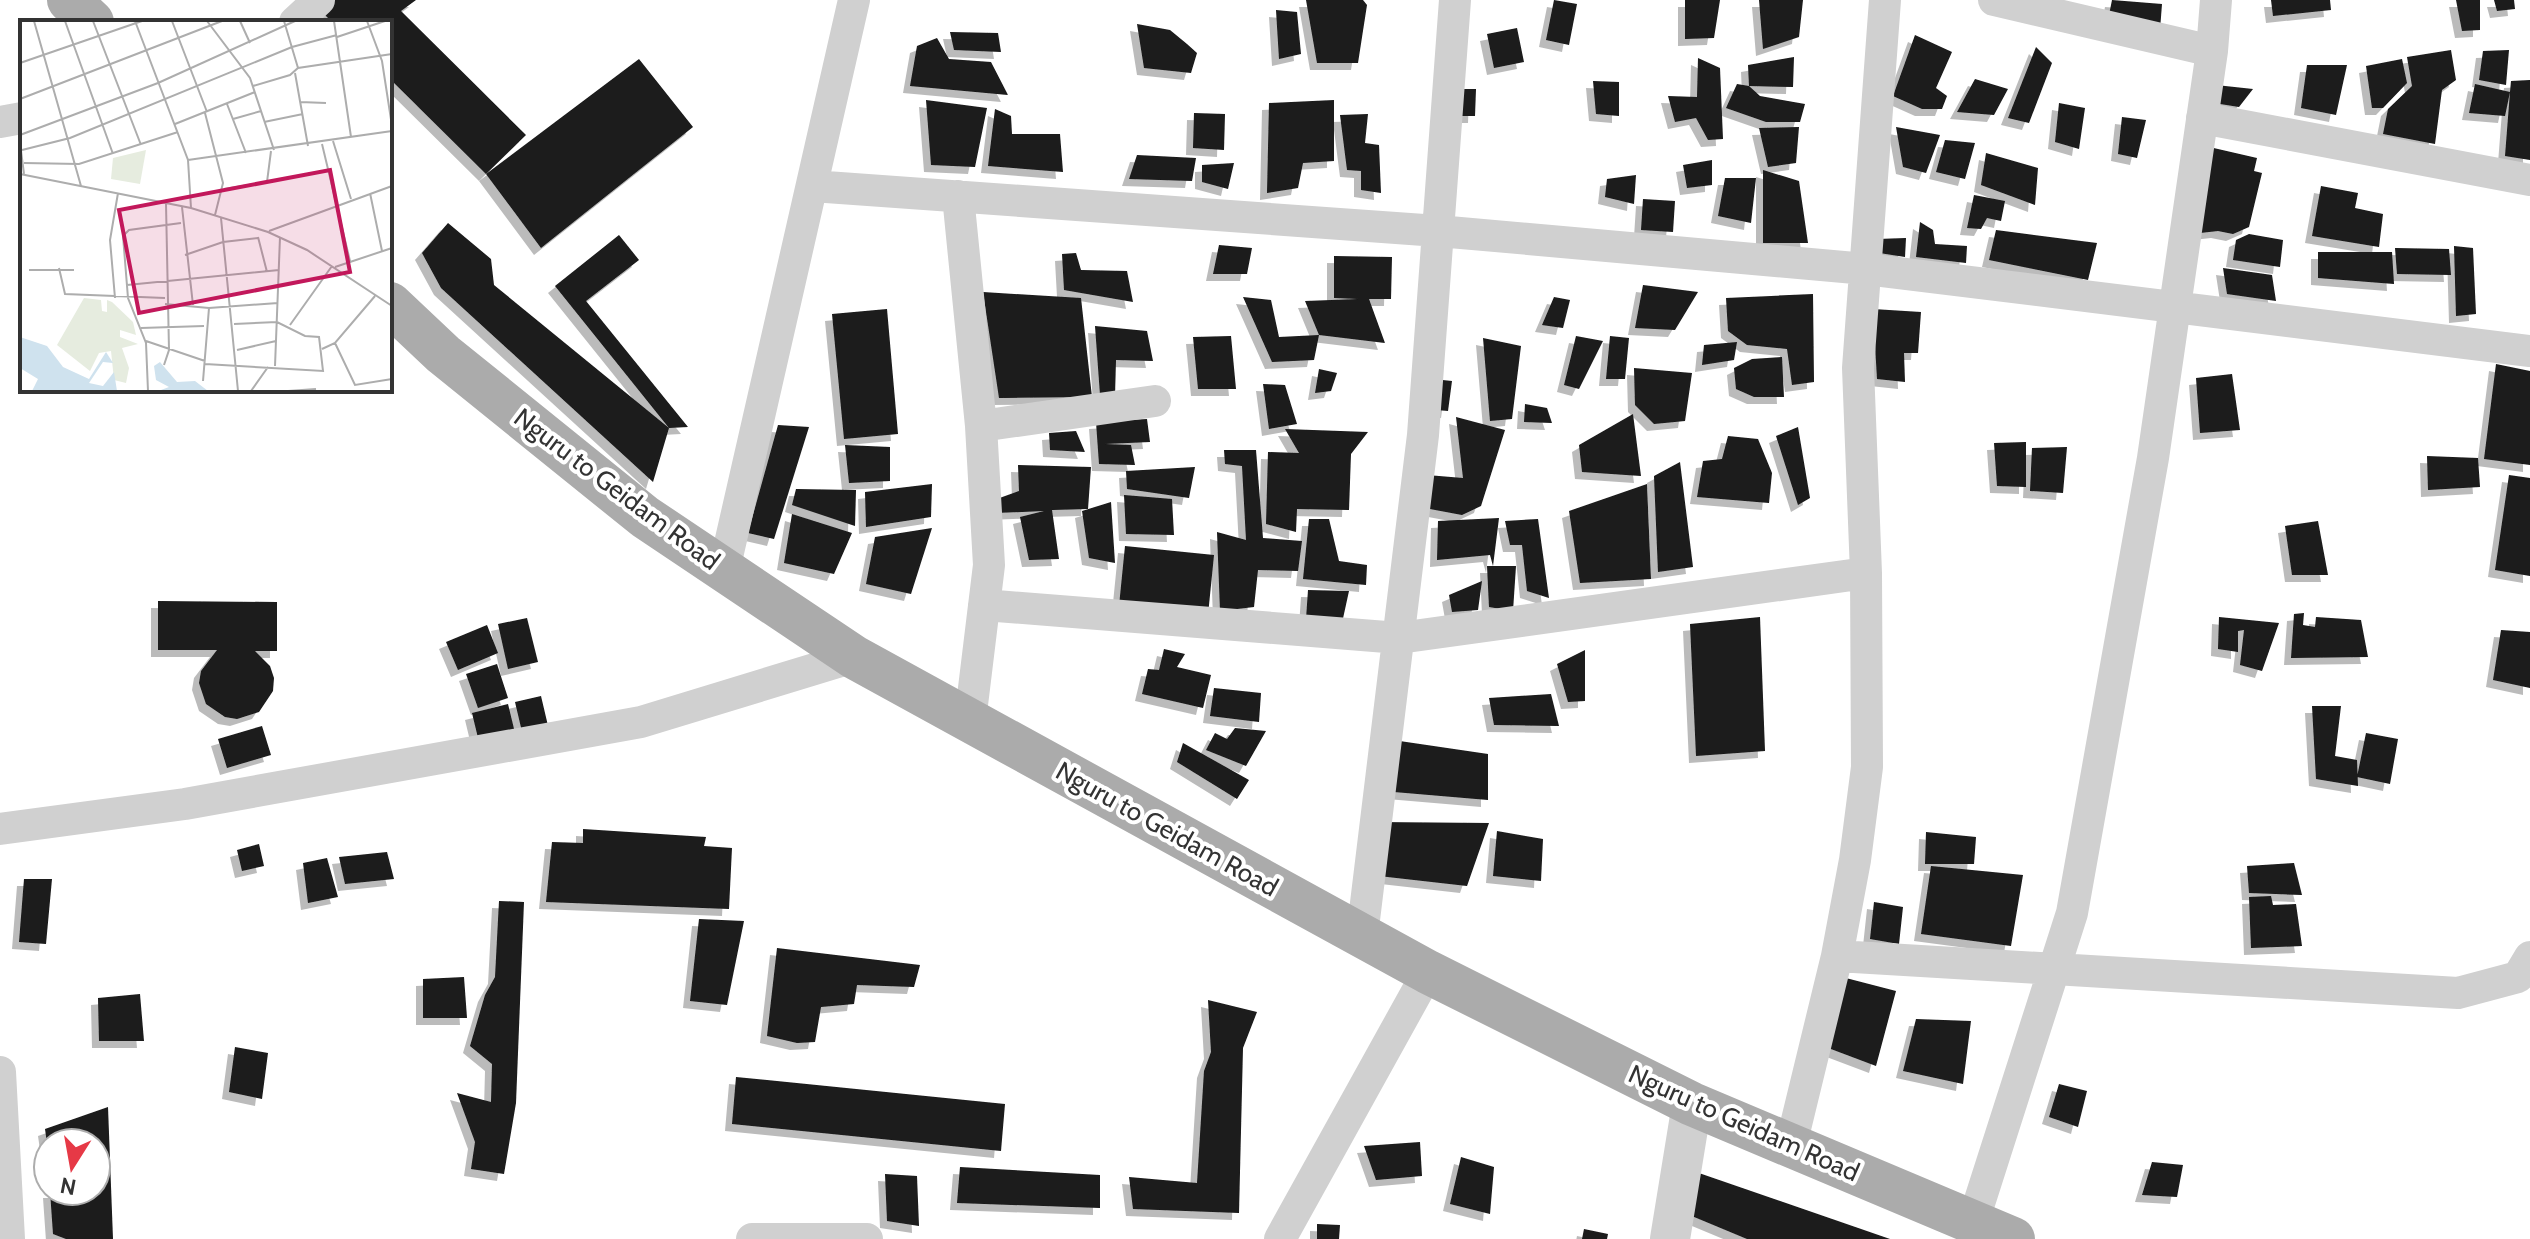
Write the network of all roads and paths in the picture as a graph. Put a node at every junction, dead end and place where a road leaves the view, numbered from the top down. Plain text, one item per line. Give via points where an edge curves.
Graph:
1 (69, 0) edge
2 (319, 0) edge
3 (854, 0) edge
4 (1455, 0) edge
5 (1885, 0) edge
6 (1994, 0) edge
7 (2216, 0) edge
8 (90, 20) edge
9 (297, 20) edge
10 (2212, 51) junction
11 (20, 118) edge
12 (2202, 118) junction
13 (0, 122) edge
14 (2530, 180) edge
15 (812, 186) junction
16 (958, 196) junction
17 (1438, 231) junction
18 (1866, 269) junction
19 (392, 306) edge
20 (2174, 307) junction
21 (2530, 351) edge
22 (1155, 401) dead end
23 (981, 426) junction
24 (724, 570) junction
25 (1866, 573) junction
26 (984, 605) junction
27 (1399, 638) junction
28 (854, 657) junction
29 (970, 721) junction
30 (0, 829) edge
31 (1362, 936) junction
32 (1837, 956) junction
33 (2530, 957) edge
34 (2054, 967) junction
35 (1428, 972) junction
36 (0, 1072) edge
37 (1692, 1104) junction
38 (1791, 1145) junction
39 (1973, 1222) junction
40 (9, 1239) edge
41 (752, 1239) edge
42 (867, 1239) edge
43 (1280, 1239) edge
44 (1670, 1239) edge
45 (2013, 1239) edge

1 - 8 main road
2 - 9 street
3 - 15 street
4 - 17 street
5 - 18 street
6 - 10 street
7 - 10 street
10 - 12 street
11 - 13 street
12 - 14 street
12 - 20 street
15 - 16 street
15 - 24 street
16 - 17 street
16 - 23 street
17 - 18 street
17 - 27 street via 1423,435
18 - 20 street
18 - 25 street via 1858,368
19 - 24 main road, Nguru to Geidam Road via 443,354 645,517
20 - 21 street
20 - 34 street via 2153,458 2072,913
22 - 23 street
23 - 26 street via 989,565
24 - 28 main road, Nguru to Geidam Road
25 - 27 street
25 - 32 street via 1867,767
26 - 27 street
26 - 29 street
27 - 31 street
28 - 29 main road, Nguru to Geidam Road
28 - 30 street via 641,722 185,804
29 - 31 main road, Nguru to Geidam Road
31 - 35 main road, Nguru to Geidam Road
32 - 34 street
32 - 38 street
33 - 34 street via 2518,977 2458,993
34 - 39 street
35 - 37 main road, Nguru to Geidam Road
35 - 43 street
36 - 40 street
37 - 38 main road, Nguru to Geidam Road
37 - 44 street
38 - 39 main road, Nguru to Geidam Road
39 - 45 main road, Nguru to Geidam Road
41 - 42 street

